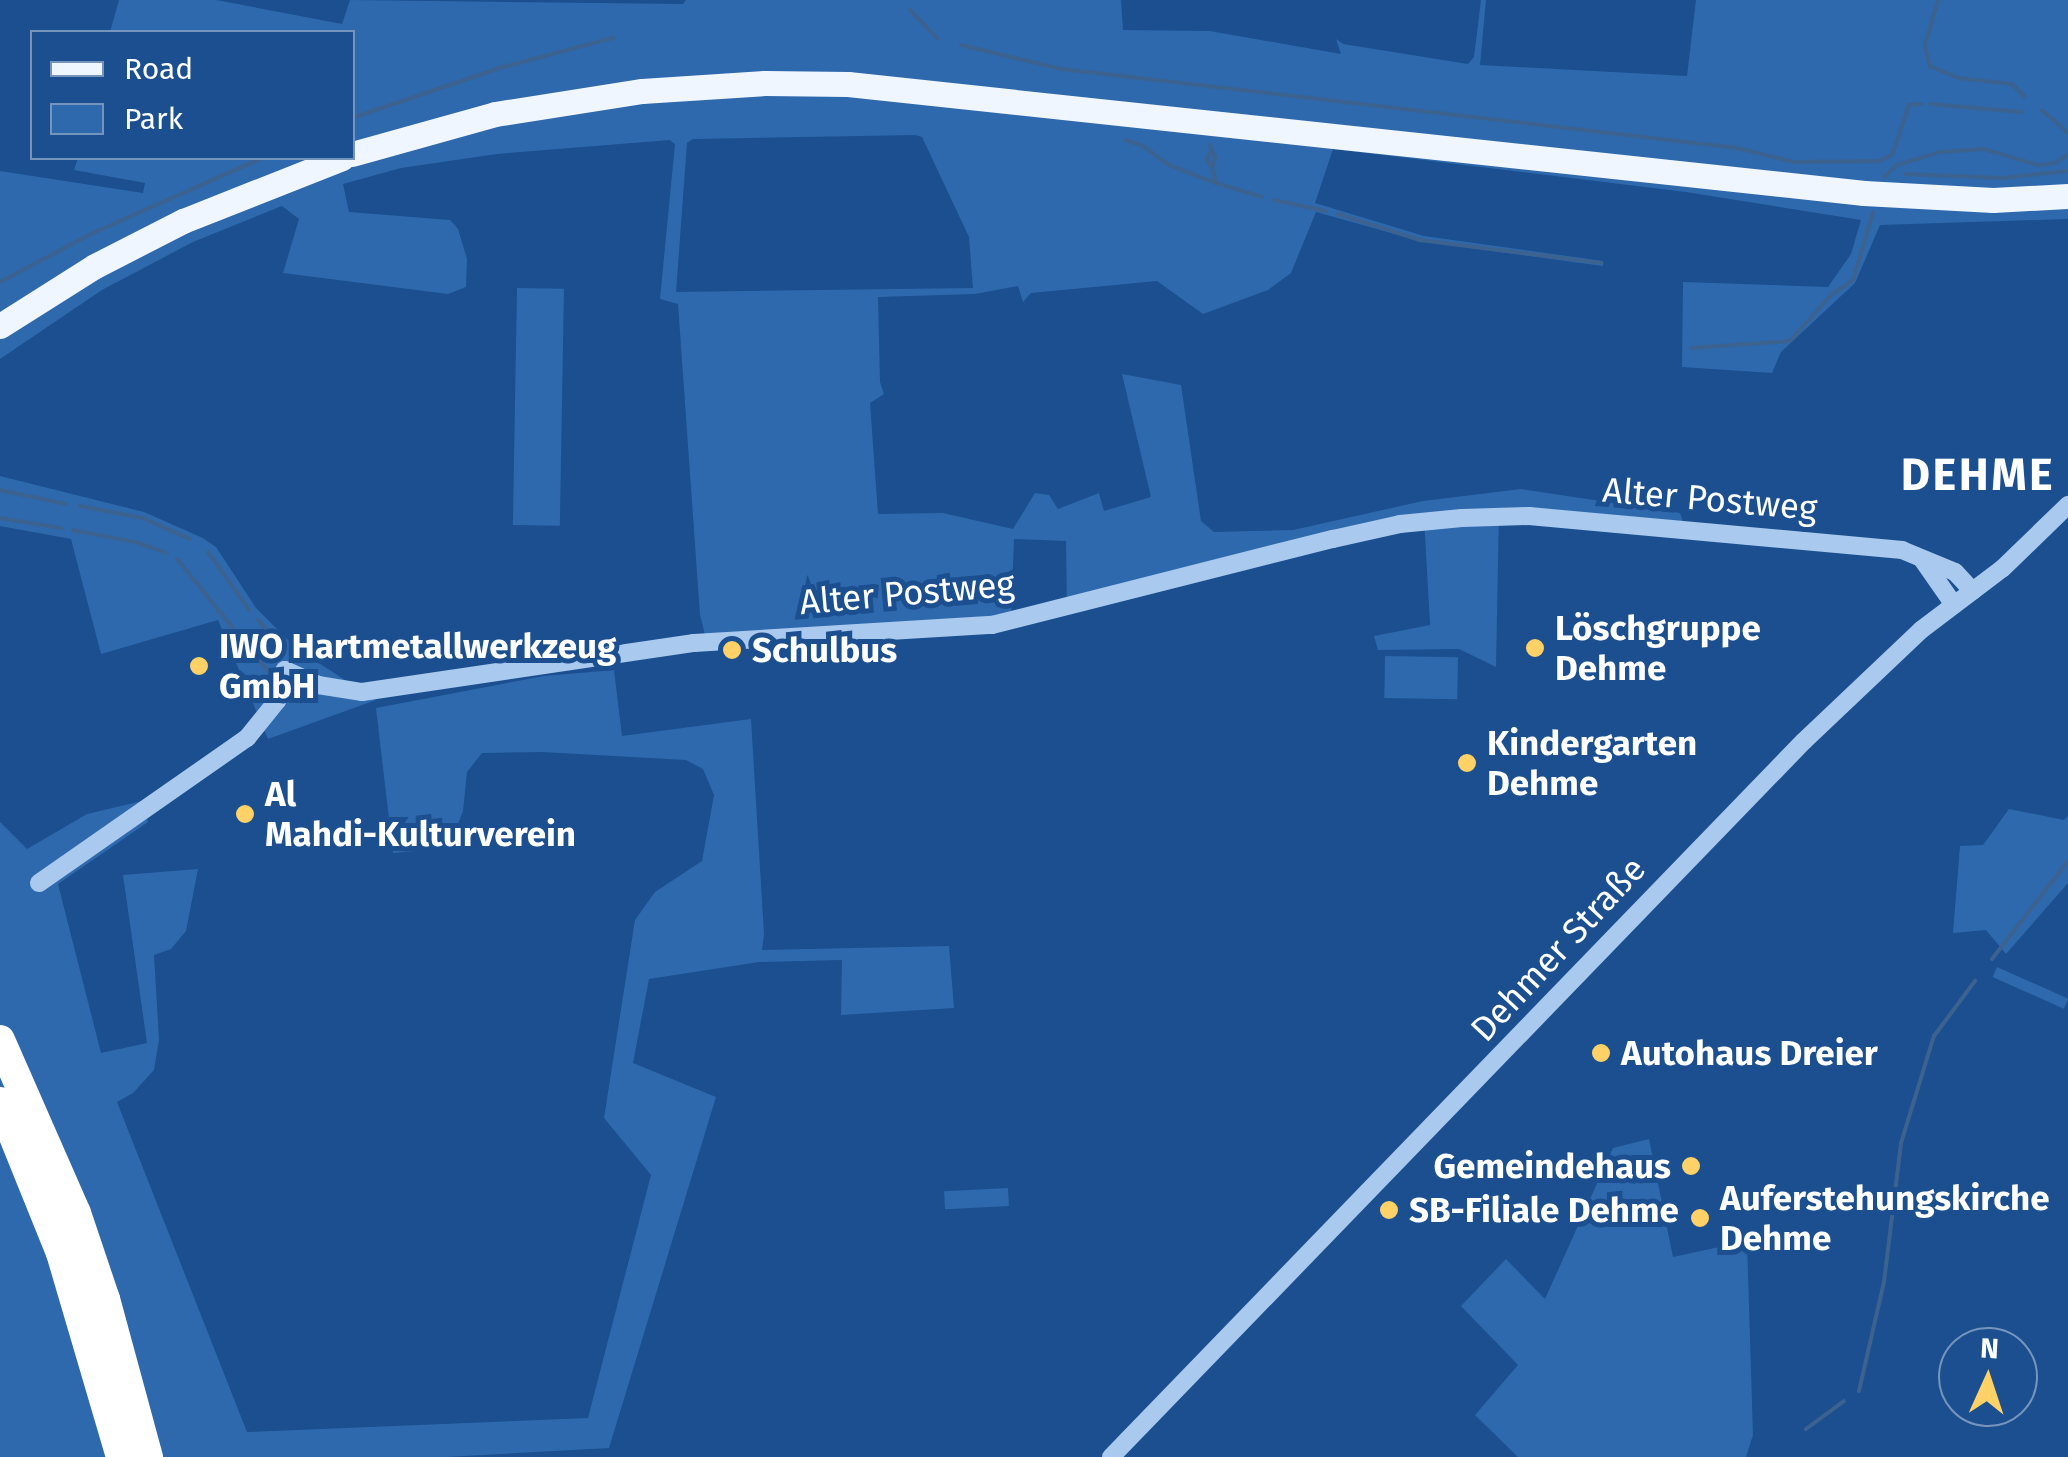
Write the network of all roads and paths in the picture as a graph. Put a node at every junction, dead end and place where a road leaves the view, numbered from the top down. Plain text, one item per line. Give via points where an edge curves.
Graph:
1 (355, 153) edge
2 (337, 160) edge
3 (2068, 196) edge
4 (0, 326) edge
5 (2068, 504) edge
6 (1922, 559) junction
7 (1973, 591) junction
8 (1954, 605) junction
9 (39, 883) dead end
10 (0, 1040) edge
11 (0, 1102) edge
12 (121, 1457) edge
13 (148, 1457) edge
14 (1111, 1457) edge

1 - 3 main road via 495,114 642,91 848,84 1864,194
2 - 4 main road via 183,221
5 - 7 street, Dehmer Straße
6 - 7 street, Alter Postweg via 1955,572
6 - 8 street
6 - 9 street, Alter Postweg via 1902,550 1774,537 1529,516 1462,518 1333,539 992,625 694,643 362,692 318,685 285,670 271,712 247,738
7 - 8 street, Dehmer Straße
8 - 14 street, Dehmer Straße via 1868,678 1689,857
10 - 13 highway via 76,1213
11 - 12 highway via 61,1252

